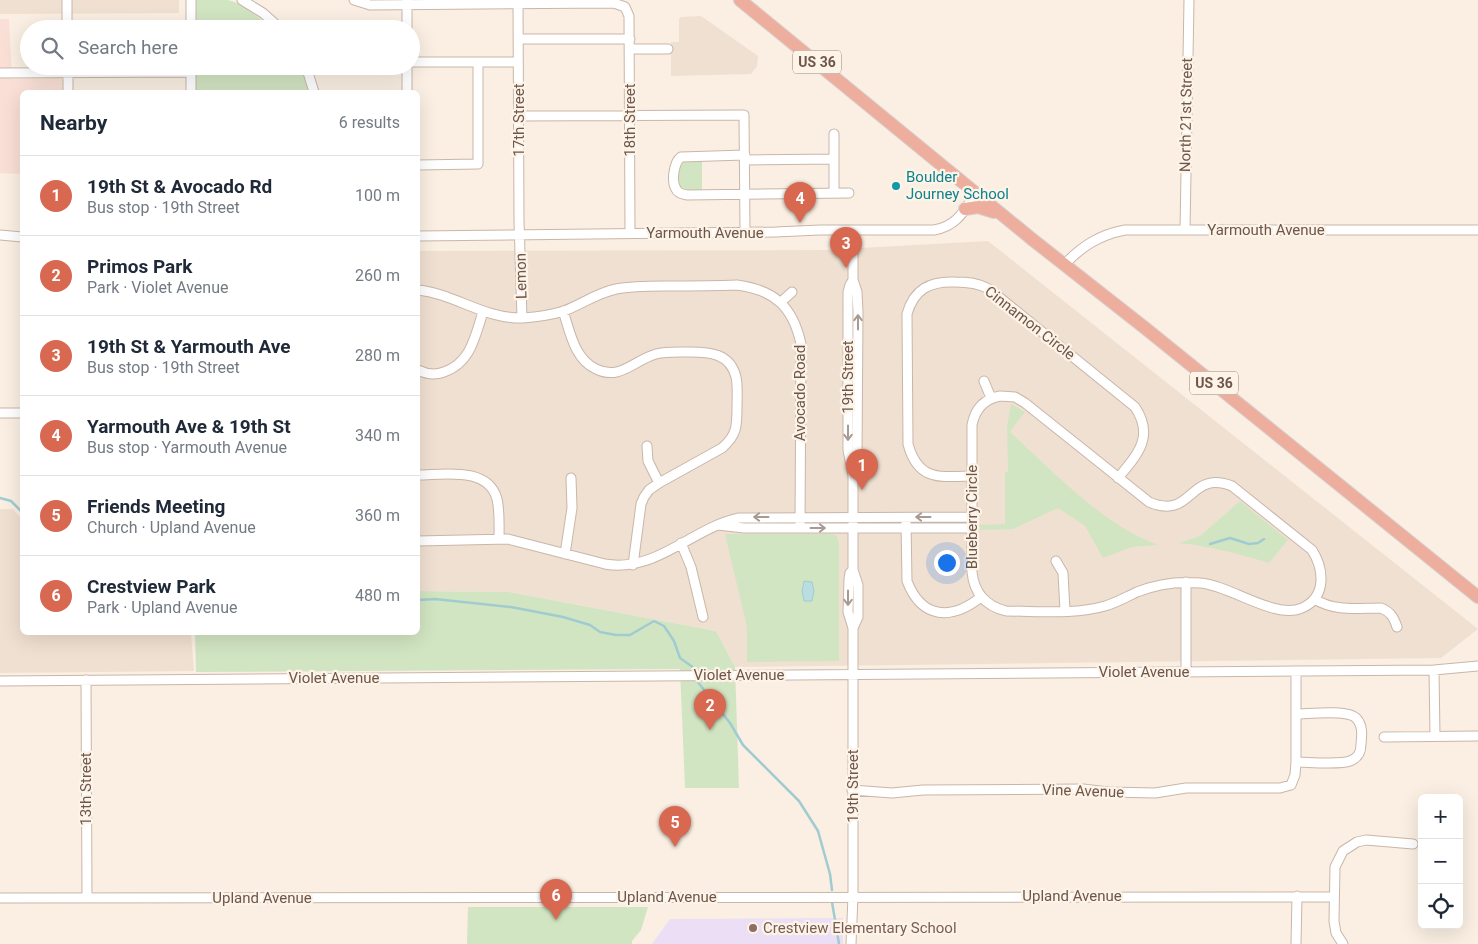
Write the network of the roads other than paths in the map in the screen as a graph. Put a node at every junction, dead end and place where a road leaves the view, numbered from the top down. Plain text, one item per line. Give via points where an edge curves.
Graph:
1 (67, 0) edge
2 (191, 0) edge
3 (242, 0) edge
4 (354, 0) edge
5 (740, 0) edge
6 (1189, 0) edge
7 (518, 2) edge
8 (407, 3) edge
9 (67, 20) edge
10 (191, 20) edge
11 (271, 20) edge
12 (407, 20) edge
13 (630, 39) junction
14 (518, 40) junction
15 (630, 49) junction
16 (668, 49) dead end
17 (420, 62) edge
18 (478, 62) junction
19 (518, 62) junction
20 (20, 72) edge
21 (0, 73) edge
22 (68, 75) edge
23 (191, 75) edge
24 (309, 75) edge
25 (407, 75) edge
26 (68, 90) edge
27 (191, 90) edge
28 (313, 90) edge
29 (407, 90) edge
30 (519, 116) junction
31 (630, 116) junction
32 (834, 134) dead end
33 (745, 157) junction
34 (834, 159) junction
35 (420, 165) edge
36 (834, 193) junction
37 (849, 193) dead end
38 (976, 193) junction
39 (745, 194) junction
40 (965, 209) junction
41 (1008, 219) junction
42 (854, 230) junction
43 (1185, 230) junction
44 (1478, 230) edge
45 (745, 232) junction
46 (630, 234) junction
47 (0, 235) edge
48 (520, 235) junction
49 (420, 236) edge
50 (20, 237) edge
51 (1064, 265) junction
52 (420, 290) edge
53 (792, 292) dead end
54 (780, 302) junction
55 (563, 311) junction
56 (483, 312) junction
57 (522, 318) junction
58 (420, 371) edge
59 (984, 381) dead end
60 (991, 398) junction
61 (0, 412) edge
62 (20, 412) edge
63 (646, 446) dead end
64 (420, 475) edge
65 (972, 476) junction
66 (571, 478) dead end
67 (1118, 478) junction
68 (659, 483) junction
69 (800, 517) junction
70 (853, 517) junction
71 (906, 517) junction
72 (972, 517) junction
73 (717, 525) junction
74 (800, 528) junction
75 (853, 528) junction
76 (906, 528) junction
77 (972, 528) junction
78 (499, 539) junction
79 (420, 541) edge
80 (681, 544) junction
81 (565, 554) junction
82 (1056, 561) dead end
83 (633, 565) junction
84 (1186, 582) junction
85 (981, 597) junction
86 (1478, 597) edge
87 (1314, 599) junction
88 (1065, 611) junction
89 (703, 617) dead end
90 (1397, 628) dead end
91 (1478, 666) edge
92 (1296, 670) junction
93 (1434, 670) junction
94 (1186, 672) junction
95 (853, 674) junction
96 (86, 680) junction
97 (0, 681) edge
98 (1296, 714) junction
99 (1435, 736) junction
100 (1478, 736) edge
101 (1384, 737) dead end
102 (1296, 762) junction
103 (852, 790) junction
104 (1413, 844) dead end
105 (853, 896) junction
106 (1297, 896) junction
107 (1334, 897) junction
108 (0, 898) edge
109 (87, 898) junction
110 (851, 944) edge
111 (1296, 944) edge
112 (1343, 944) edge

1 - 9 street
2 - 10 street
3 - 11 street
4 - 8 street via 370,5
5 - 38 highway, US 36
6 - 43 street, North 21st Street
7 - 8 street
7 - 13 street, 18th Street via 620,4 629,13
7 - 14 street, 17th Street
8 - 12 street
13 - 14 street
13 - 15 street, 18th Street
14 - 19 street, 17th Street
15 - 16 street
15 - 31 street, 18th Street
17 - 18 street
18 - 19 street
18 - 35 street via 478,164
19 - 30 street, 17th Street
20 - 21 street
22 - 26 street
23 - 27 street
24 - 28 street
25 - 29 street
30 - 31 street
30 - 48 street, 17th Street
31 - 33 street via 744,115
31 - 46 street, 18th Street
32 - 34 street
33 - 34 street
33 - 39 street
33 - 39 street via 684,156 676,161 674,181 682,194
34 - 36 street
36 - 37 street
36 - 39 street
38 - 40 street, Yarmouth Avenue
38 - 41 highway, US 36
39 - 45 street
40 - 41 highway via 981,207
40 - 42 street, Yarmouth Avenue via 951,224 937,230
41 - 51 highway, US 36
42 - 45 street, Yarmouth Avenue
42 - 70 street, 19th Street via 853,280 848,292 848,444 853,476
43 - 44 street, Yarmouth Avenue
43 - 51 street, Yarmouth Avenue via 1110,233 1087,244
45 - 46 street, Yarmouth Avenue
46 - 48 street, Yarmouth Avenue
47 - 50 street
48 - 49 street, Yarmouth Avenue
48 - 57 street, Lemon
51 - 86 highway, US 36
52 - 56 street, Avocado Road via 452,298
53 - 54 street
54 - 55 street, Avocado Road via 754,287 737,285 631,287 580,300
54 - 69 street, Avocado Road via 792,316 801,344
55 - 57 street, Avocado Road
55 - 68 street via 578,352 585,363 596,370 624,371 646,358 667,352 709,352 725,359 731,366 736,377 737,421 731,440
56 - 57 street, Avocado Road
56 - 58 street via 464,361 441,374
59 - 60 street
60 - 65 street, Blueberry Circle via 979,407 973,418
60 - 67 street via 1015,397 1026,403
61 - 62 street
63 - 68 street via 648,462
64 - 78 street via 470,475 486,482 496,497
65 - 67 street, Cinnamon Circle via 935,476 915,468 907,439 906,321 909,308 916,290 945,282 976,283 989,289 1135,407 1146,427 1140,451
65 - 72 street, Blueberry Circle
66 - 81 street via 572,508
67 - 87 street via 1149,502 1168,507 1180,504 1213,479 1232,486 1312,550 1322,573
68 - 83 street via 649,490 641,504
69 - 70 street
69 -> 73 street via 739,518
69 - 74 street, Avocado Road
70 - 71 street
70 - 75 street, 19th Street
72 -> 71 street
71 - 76 street
72 - 77 street, Blueberry Circle
73 - 74 street
73 - 80 street
74 -> 75 street
75 - 76 street
75 - 95 street, 19th Street via 853,570 848,578
76 - 77 street
76 - 85 street via 907,582 918,606 946,613 957,612
77 - 85 street, Blueberry Circle via 973,581
78 - 79 street
78 - 81 street
80 - 83 street
80 - 89 street via 691,567
81 - 83 street via 613,566
82 - 88 street via 1063,573
84 - 87 street via 1217,586 1280,611 1302,608
84 - 88 street via 1151,587 1106,606
84 - 94 street
85 - 88 street via 1006,611
87 - 90 street via 1335,608 1382,608 1392,616
91 - 93 street, Violet Avenue
92 - 93 street, Violet Avenue
92 - 94 street, Violet Avenue
92 - 98 street
93 - 99 street
94 - 95 street, Violet Avenue
95 - 96 street, Violet Avenue
95 - 103 street, 19th Street
96 - 97 street, Violet Avenue
96 - 109 street, 13th Street
98 - 102 street
98 - 102 street via 1352,715 1361,726 1362,736 1359,756 1348,762
99 - 100 street
99 - 101 street
102 - 103 street, Vine Avenue via 1291,785 1280,788 1186,788 1155,793 1083,789 923,790 892,794
103 - 105 street, 19th Street
104 - 107 street via 1366,840 1349,845 1335,867
105 - 106 street, Upland Avenue
105 - 109 street, Upland Avenue
105 - 110 street, 19th Street
106 - 107 street, Upland Avenue
106 - 111 street
107 - 112 street via 1336,933
108 - 109 street, Upland Avenue

